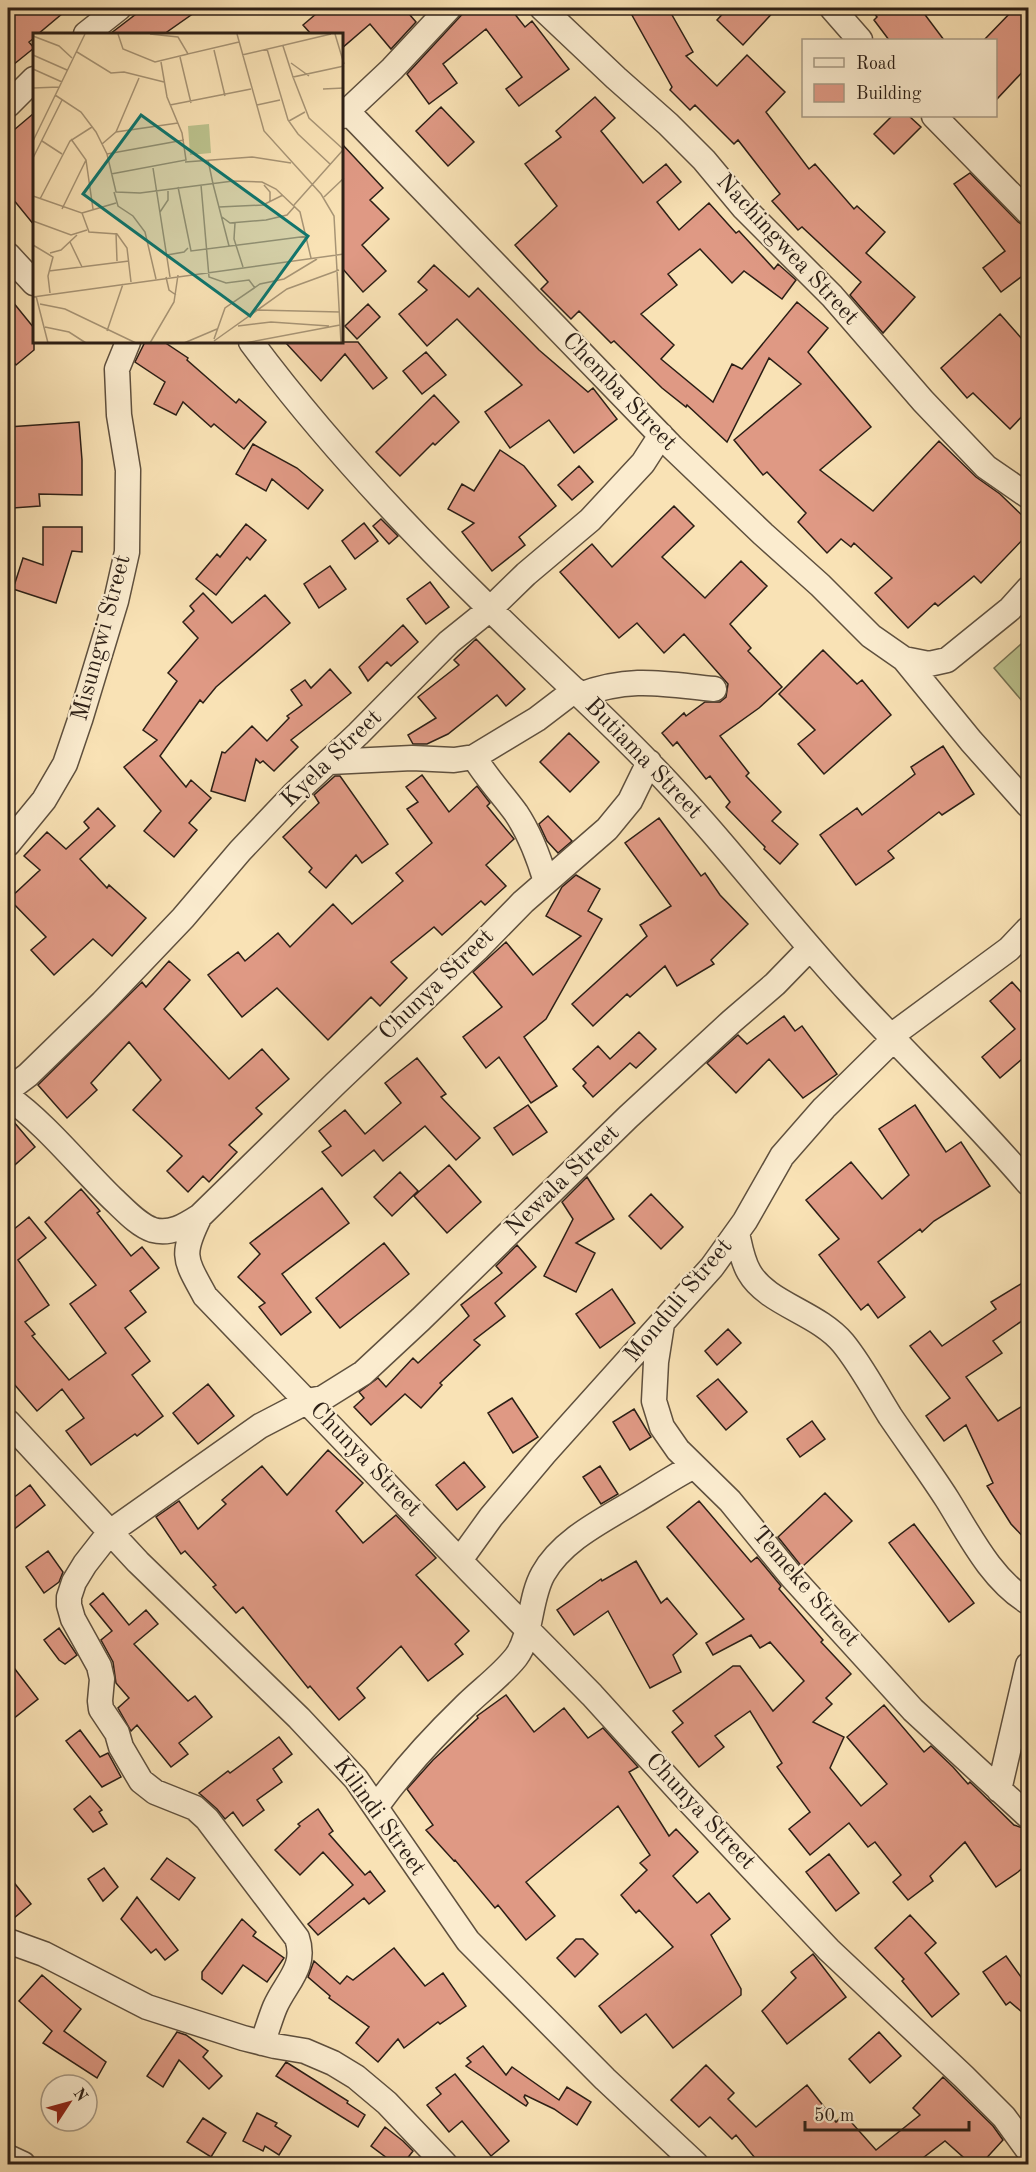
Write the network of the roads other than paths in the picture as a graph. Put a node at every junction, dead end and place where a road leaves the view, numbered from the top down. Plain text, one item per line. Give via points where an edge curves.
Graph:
1 (119, 8) edge
2 (449, 8) edge
3 (542, 8) edge
4 (832, 8) edge
5 (87, 33) edge
6 (859, 39) edge
7 (33, 80) edge
8 (8, 105) edge
9 (345, 114) edge
10 (935, 117) edge
11 (1029, 212) edge
12 (8, 255) edge
13 (33, 282) edge
14 (127, 344) edge
15 (252, 344) edge
16 (661, 435) junction
17 (1029, 496) edge
18 (1029, 589) edge
19 (490, 609) junction
20 (904, 659) junction
21 (714, 689) dead end
22 (578, 692) junction
23 (474, 757) junction
24 (330, 762) junction
25 (649, 762) junction
26 (1029, 805) edge
27 (8, 844) edge
28 (546, 882) junction
29 (1029, 929) edge
30 (810, 948) junction
31 (892, 1038) junction
32 (17, 1083) edge
33 (8, 1096) edge
34 (34, 1118) junction
35 (1029, 1183) edge
36 (200, 1216) junction
37 (737, 1233) junction
38 (662, 1324) junction
39 (308, 1401) junction
40 (8, 1422) edge
41 (694, 1466) junction
42 (110, 1532) junction
43 (460, 1560) junction
44 (1029, 1602) edge
45 (527, 1628) junction
46 (564, 1665) junction
47 (1029, 1665) edge
48 (505, 1670) junction
49 (999, 1790) junction
50 (376, 1807) junction
51 (1029, 1816) edge
52 (8, 1941) edge
53 (262, 2043) junction
54 (1029, 2150) edge
55 (8, 2157) edge
56 (23, 2164) edge
57 (445, 2164) edge
58 (696, 2164) edge

1 - 5 street
2 - 9 street
3 - 17 street, Nachingwea Street via 704,160 744,208 832,296 923,402 986,466
4 - 6 street
7 - 8 street
9 - 16 street, Chemba Street
10 - 11 street
12 - 13 street
14 - 27 street, Misungwi Street via 117,369 128,470 127,552 116,601 65,764 44,800
15 - 19 street, Butiama Street via 359,475
16 - 19 street, Kyela Street via 643,463 590,520
16 - 20 street, Chemba Street via 872,636
18 - 20 street, Chemba Street via 947,660 928,664
19 - 22 street, Butiama Street
19 - 24 street, Kyela Street via 449,642
20 - 26 street, Chemba Street
21 - 22 street via 658,682
22 - 23 street
22 - 25 street, Butiama Street
23 - 24 street
23 - 28 street via 530,836
24 - 32 street, Kyela Street via 240,851 102,1003
25 - 28 street, Chunya Street via 630,801 607,829
25 - 30 street, Butiama Street
28 - 36 street, Chunya Street
29 - 31 street, Monduli Street via 1009,949
30 - 31 street, Butiama Street
30 - 39 street, Newala Street via 363,1373 323,1398
31 - 35 street, Butiama Street
31 - 37 street, Monduli Street via 782,1156
32 - 34 street
33 - 34 street
34 - 36 street via 133,1218 153,1230 184,1227
36 - 39 street, Chunya Street via 188,1239 187,1263 205,1296
37 - 38 street, Monduli Street
37 - 44 street via 749,1272 757,1284 826,1327 843,1344 986,1561
38 - 41 street, Temeke Street via 654,1401 662,1427
38 - 43 street, Monduli Street via 544,1454
39 - 42 street, Newala Street via 260,1426
39 - 43 street, Chunya Street
40 - 42 street, Kilindi Street
41 - 45 street via 580,1535 553,1559 542,1575
41 - 49 street, Temeke Street via 737,1509 799,1585 913,1710
42 - 50 street, Kilindi Street via 322,1741
42 - 53 street, Newala Street via 85,1564 69,1597 73,1619 99,1666 101,1709 141,1780 154,1792 195,1808 207,1819 290,1928 301,1951 298,1966 275,2007
43 - 45 street, Chunya Street
45 - 46 street, Chunya Street
45 - 48 street via 523,1646
46 - 48 street
46 - 54 street, Chunya Street via 821,1942 1004,2117
47 - 49 street
48 - 50 street via 443,1727
49 - 51 street, Temeke Street
50 - 58 street, Kilindi Street via 468,1941 619,2093
52 - 53 street via 44,1953 147,2007
53 - 57 street via 305,2051 356,2077 387,2103
55 - 56 street

